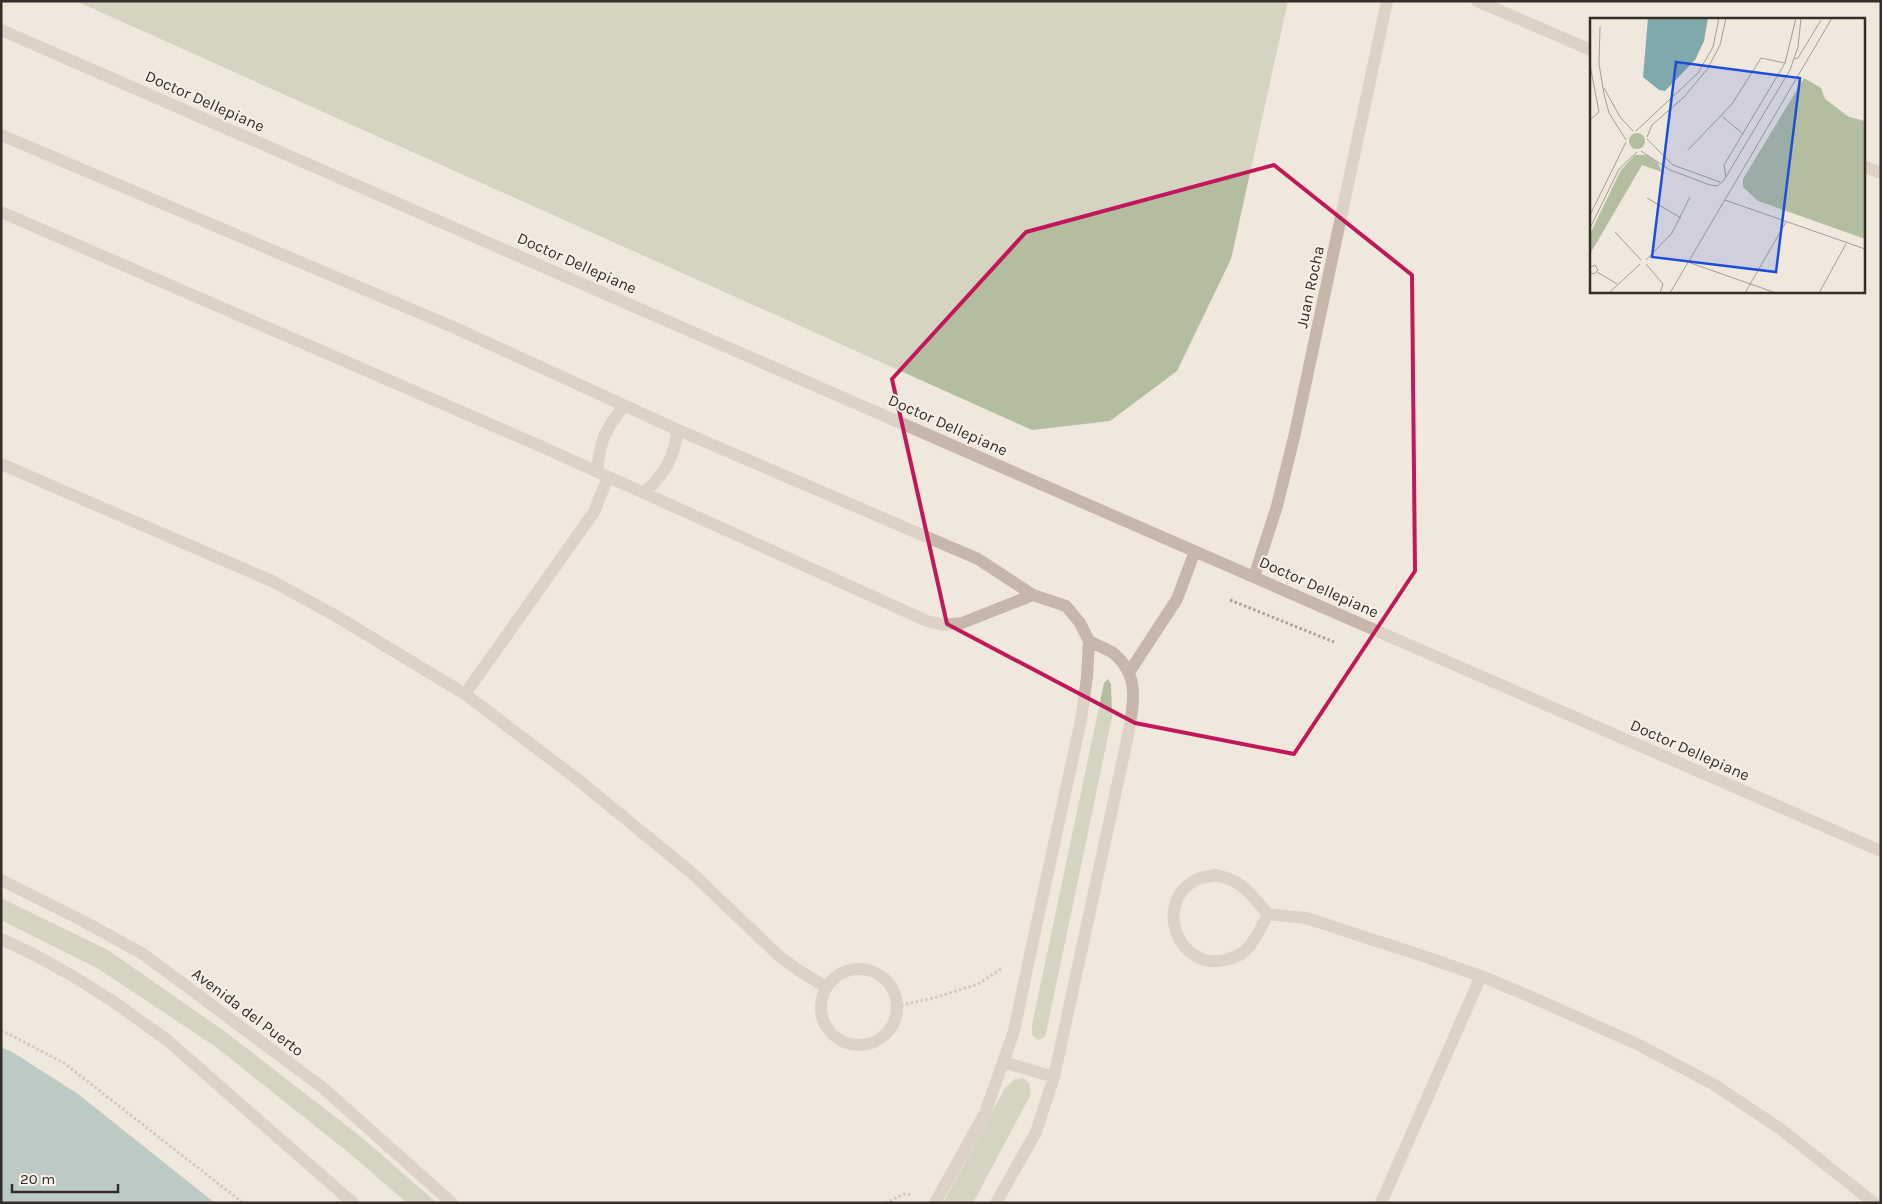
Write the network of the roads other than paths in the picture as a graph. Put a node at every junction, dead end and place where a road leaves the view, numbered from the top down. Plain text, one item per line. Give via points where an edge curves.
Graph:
1 (1387, 1) edge
2 (1477, 1) edge
3 (1, 30) edge
4 (1590, 50) edge
5 (1, 135) edge
6 (1864, 166) edge
7 (1881, 173) edge
8 (1, 212) edge
9 (624, 406) junction
10 (678, 430) junction
11 (1, 464) edge
12 (603, 474) junction
13 (644, 493) junction
14 (1195, 550) junction
15 (1254, 577) junction
16 (1033, 595) junction
17 (1089, 640) junction
18 (1130, 671) junction
19 (465, 694) junction
20 (1881, 851) edge
21 (1, 880) edge
22 (1268, 914) junction
23 (1, 939) edge
24 (1481, 976) junction
25 (826, 987) junction
26 (1003, 1062) junction
27 (1054, 1077) junction
28 (353, 1203) edge
29 (452, 1203) edge
30 (935, 1203) edge
31 (996, 1203) edge
32 (1381, 1203) edge
33 (1874, 1203) edge

1 - 15 street, Juan Rocha via 1295,433 1277,506
2 - 4 street
3 - 14 street, Doctor Dellepiane
5 - 9 street via 453,327
6 - 7 street
8 - 12 street
9 - 10 street
9 - 12 street via 604,434 600,449
10 - 13 street via 674,452 666,469
10 - 16 street via 978,559
11 - 19 street via 272,581
12 - 13 street
12 - 19 street via 594,512
13 - 16 street via 927,621 944,625 962,623
14 - 15 street, Doctor Dellepiane
14 - 18 street via 1177,599
15 - 20 street, Doctor Dellepiane
16 - 17 street via 1066,606 1080,622
17 - 18 street via 1113,653
17 - 26 street via 1081,720 1014,1031
18 - 27 street via 1134,699 1127,740
19 - 25 street via 577,779 685,868 779,956
21 - 29 street, Avenida del Puerto via 143,954 322,1087
22 - 22 street via 1243,885 1215,875 1196,880 1183,892 1175,905 1173,921 1178,940 1190,953 1202,960 1217,962 1235,958 1248,948
22 - 24 street via 1306,918
23 - 28 street via 76,978 167,1040
24 - 32 street
24 - 33 street via 1638,1044 1713,1084 1782,1130
25 - 25 street via 844,971 856,968 880,975 894,994 896,1006 889,1030 868,1044 842,1042 824,1024 821,999
26 - 27 street
26 - 30 street via 985,1113
27 - 31 street via 1036,1132

